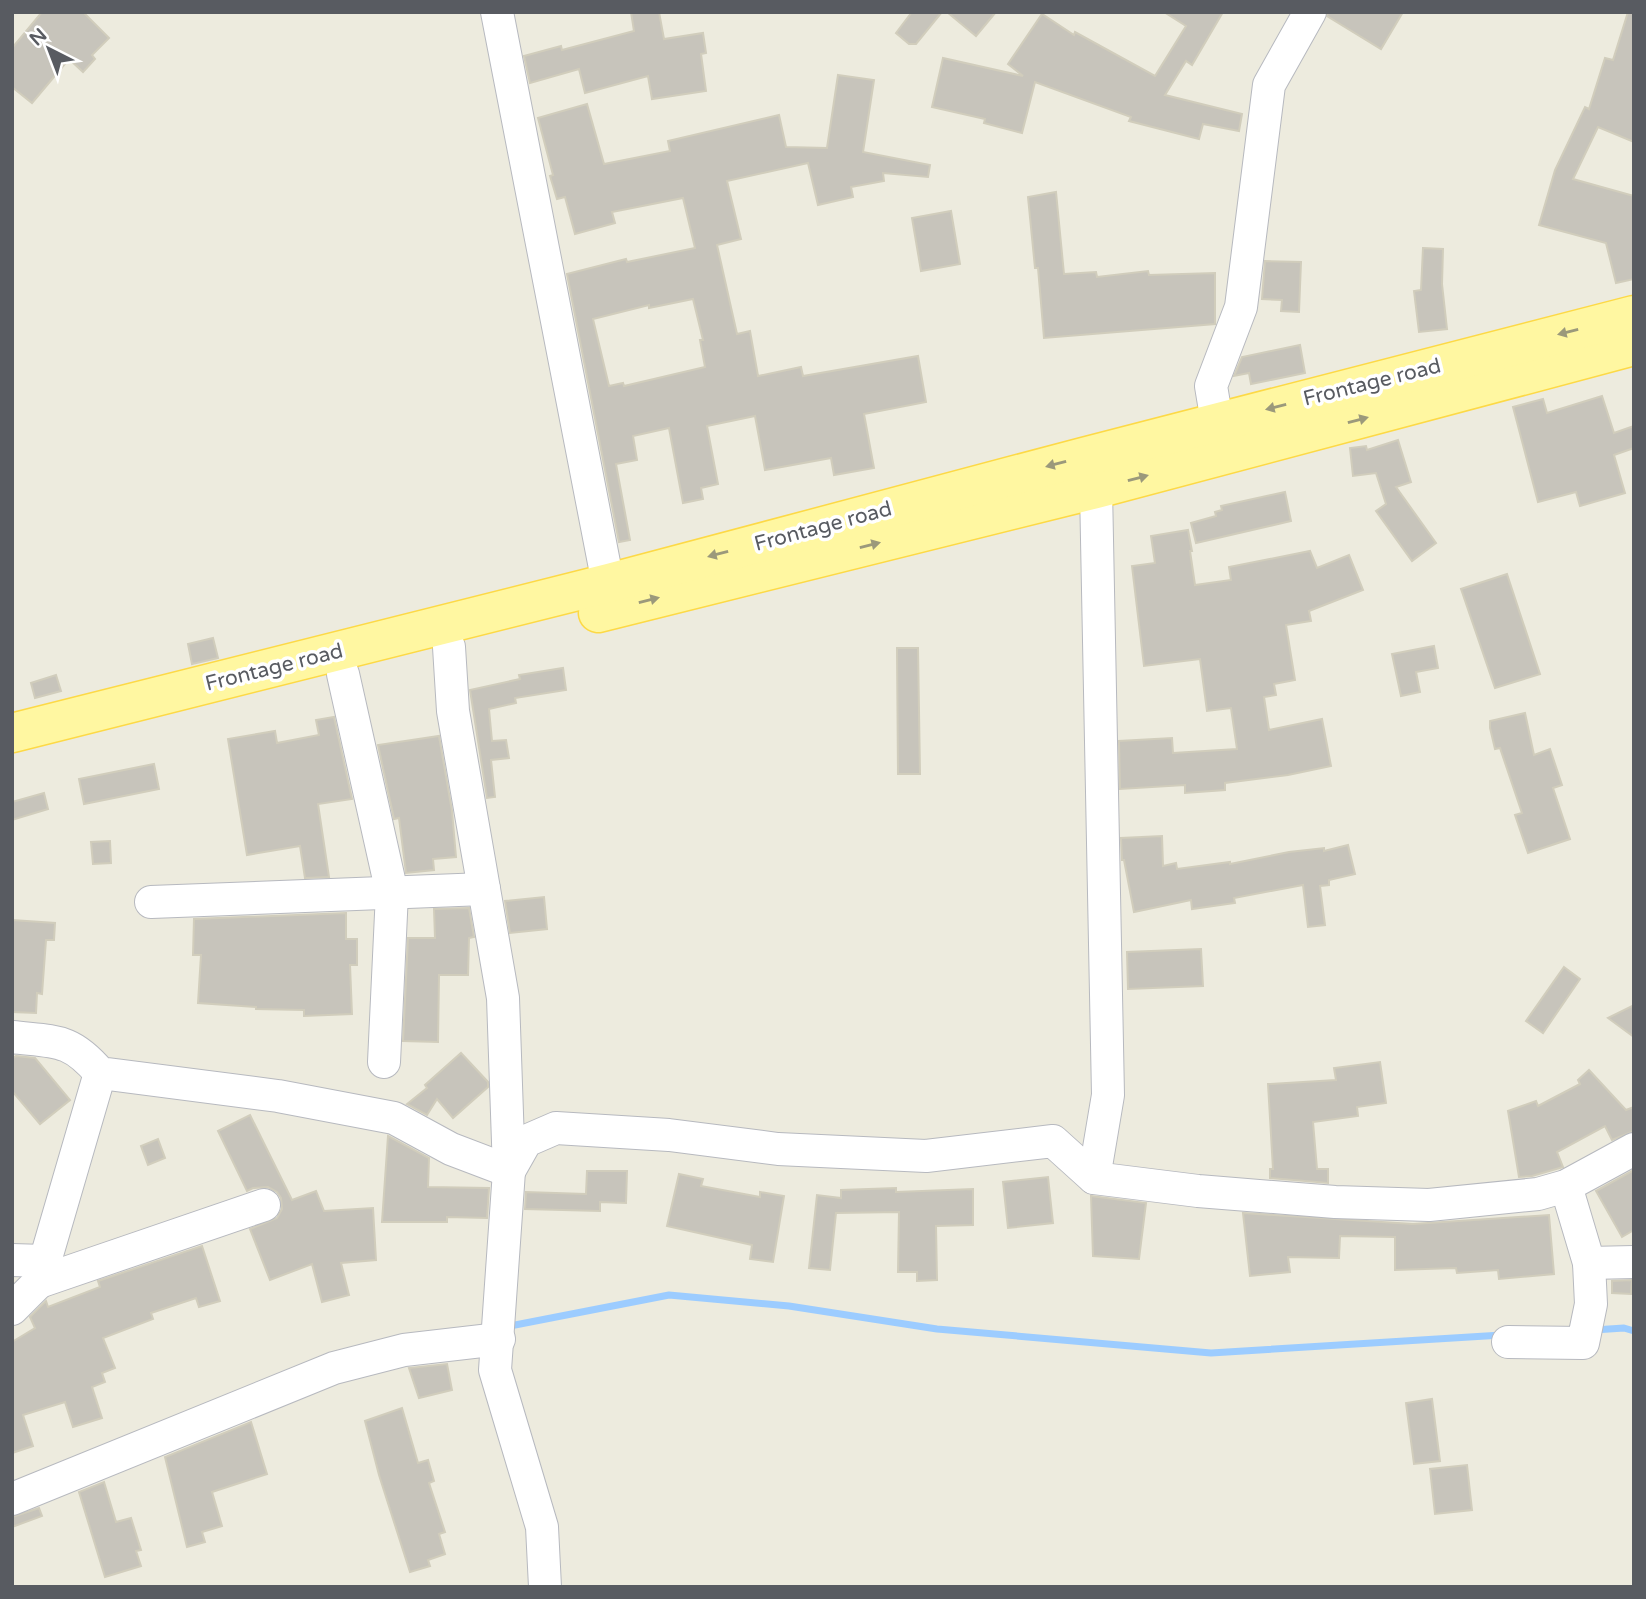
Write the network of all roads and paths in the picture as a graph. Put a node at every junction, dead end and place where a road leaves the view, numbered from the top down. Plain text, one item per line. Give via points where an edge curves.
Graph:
1 (497, 12) edge
2 (1310, 12) edge
3 (1634, 315) edge
4 (1634, 346) edge
5 (1217, 422) junction
6 (1096, 489) junction
7 (611, 596) junction
8 (449, 647) junction
9 (343, 674) junction
10 (12, 733) edge
11 (12, 759) edge
12 (484, 889) junction
13 (392, 893) junction
14 (151, 902) dead end
15 (12, 1037) edge
16 (384, 1062) dead end
17 (100, 1073) junction
18 (1634, 1149) edge
19 (509, 1171) junction
20 (1094, 1178) junction
21 (1566, 1186) junction
22 (264, 1205) dead end
23 (12, 1260) edge
24 (1634, 1262) edge
25 (1590, 1263) junction
26 (41, 1272) junction
27 (12, 1309) edge
28 (499, 1339) junction
29 (1508, 1342) dead end
30 (12, 1499) edge
31 (545, 1587) edge

1 - 7 street
2 - 5 street via 1269,85 1241,307 1211,386
3 -> 5 main road, Frontage road
6 -> 4 main road
5 -> 7 main road, Frontage road
7 -> 6 main road
6 - 20 street via 1108,1095
7 - 8 main road
7 - 10 main road, Frontage road
8 - 9 main road
8 - 12 street via 453,711
9 - 11 main road
9 - 13 street
12 - 13 street
12 - 19 street via 503,998
13 - 14 street
13 - 16 street
15 - 17 street via 61,1043 83,1053
17 - 19 street via 278,1096 394,1118 451,1149
17 - 26 street
18 - 21 street
19 - 20 street via 526,1141 556,1128 669,1135 778,1149 926,1156 1054,1141
19 - 28 street
20 - 21 street via 1198,1191 1429,1205 1538,1194
21 - 25 street
22 - 26 street
23 - 26 street
24 - 25 street
25 - 29 street via 1591,1304 1583,1343
26 - 27 street
28 - 30 street via 404,1349 334,1368
28 - 31 street via 495,1370 542,1527

